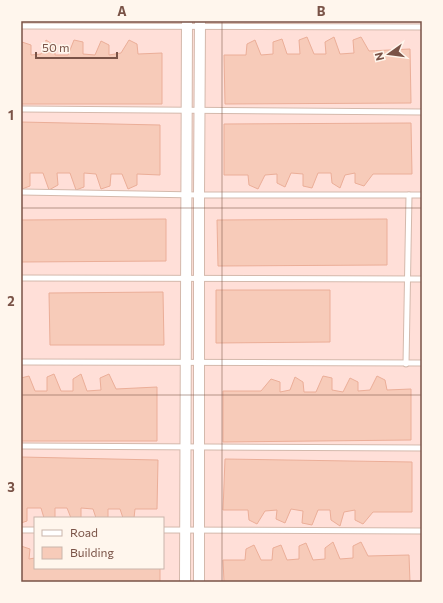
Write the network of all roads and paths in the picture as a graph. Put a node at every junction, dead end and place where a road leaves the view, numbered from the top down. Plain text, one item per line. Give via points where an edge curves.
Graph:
1 (186, 23) edge
2 (200, 23) edge
3 (21, 26) edge
4 (422, 27) edge
5 (21, 109) edge
6 (186, 110) junction
7 (199, 110) junction
8 (422, 112) edge
9 (21, 192) edge
10 (185, 194) junction
11 (199, 195) junction
12 (409, 195) junction
13 (422, 195) edge
14 (21, 278) edge
15 (186, 278) junction
16 (199, 278) junction
17 (408, 278) junction
18 (422, 278) edge
19 (21, 362) edge
20 (186, 363) junction
21 (199, 363) junction
22 (406, 364) junction
23 (422, 364) edge
24 (21, 446) edge
25 (186, 446) junction
26 (199, 446) junction
27 (422, 448) edge
28 (21, 530) edge
29 (34, 530) edge
30 (164, 530) edge
31 (185, 530) junction
32 (199, 530) junction
33 (422, 531) edge
34 (185, 582) edge
35 (199, 582) edge

1 - 2 lane
1 - 3 lane
1 - 6 street
2 - 4 lane
2 - 7 street
5 - 6 lane
6 - 7 lane
6 - 10 street
7 - 8 lane
7 - 11 street
9 - 10 lane
10 - 11 lane
10 - 15 street
11 - 12 lane
11 - 16 street
12 - 13 lane
12 - 17 lane
14 - 15 lane
15 - 16 lane
15 - 20 street
16 - 17 lane
16 - 21 street
17 - 18 lane
17 - 22 lane
19 - 20 lane
20 - 21 lane
20 - 25 street
21 - 22 lane
21 - 26 street
22 - 23 lane
24 - 25 lane
25 - 26 lane
25 - 31 street
26 - 27 lane
26 - 32 street
28 - 29 lane
30 - 31 lane
31 - 32 lane
31 - 34 street
32 - 33 lane
32 - 35 street

